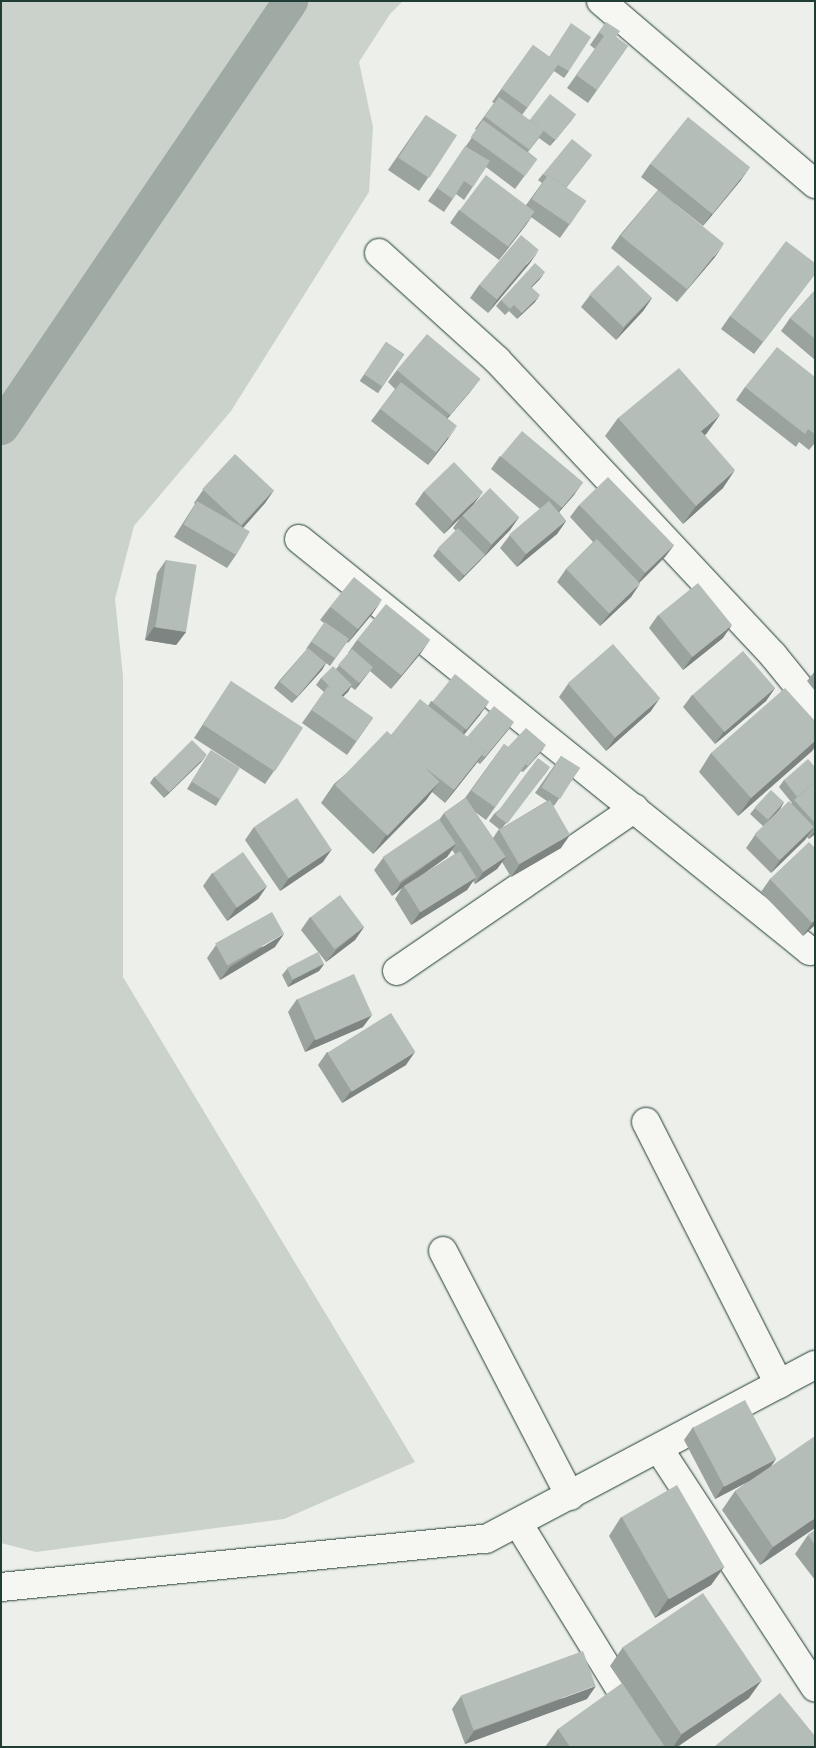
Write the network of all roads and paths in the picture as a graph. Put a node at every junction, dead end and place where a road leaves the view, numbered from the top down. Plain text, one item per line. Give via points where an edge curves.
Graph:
1 (601, 1) edge
2 (815, 184) edge
3 (378, 253) dead end
4 (299, 539) dead end
5 (815, 707) edge
6 (635, 808) junction
7 (815, 950) edge
8 (398, 971) dead end
9 (646, 1122) dead end
10 (443, 1251) dead end
11 (815, 1364) edge
12 (779, 1384) junction
13 (659, 1449) junction
14 (570, 1496) junction
15 (518, 1523) junction
16 (1, 1587) edge
17 (815, 1687) edge
18 (656, 1747) edge

1 - 2 street
3 - 5 street via 497,360 773,656
4 - 6 street
6 - 7 street via 810,951
6 - 8 street
9 - 12 street
10 - 14 street
11 - 12 street
12 - 13 street
13 - 14 street
13 - 17 street
14 - 15 street
15 - 16 street via 486,1539
15 - 18 street

